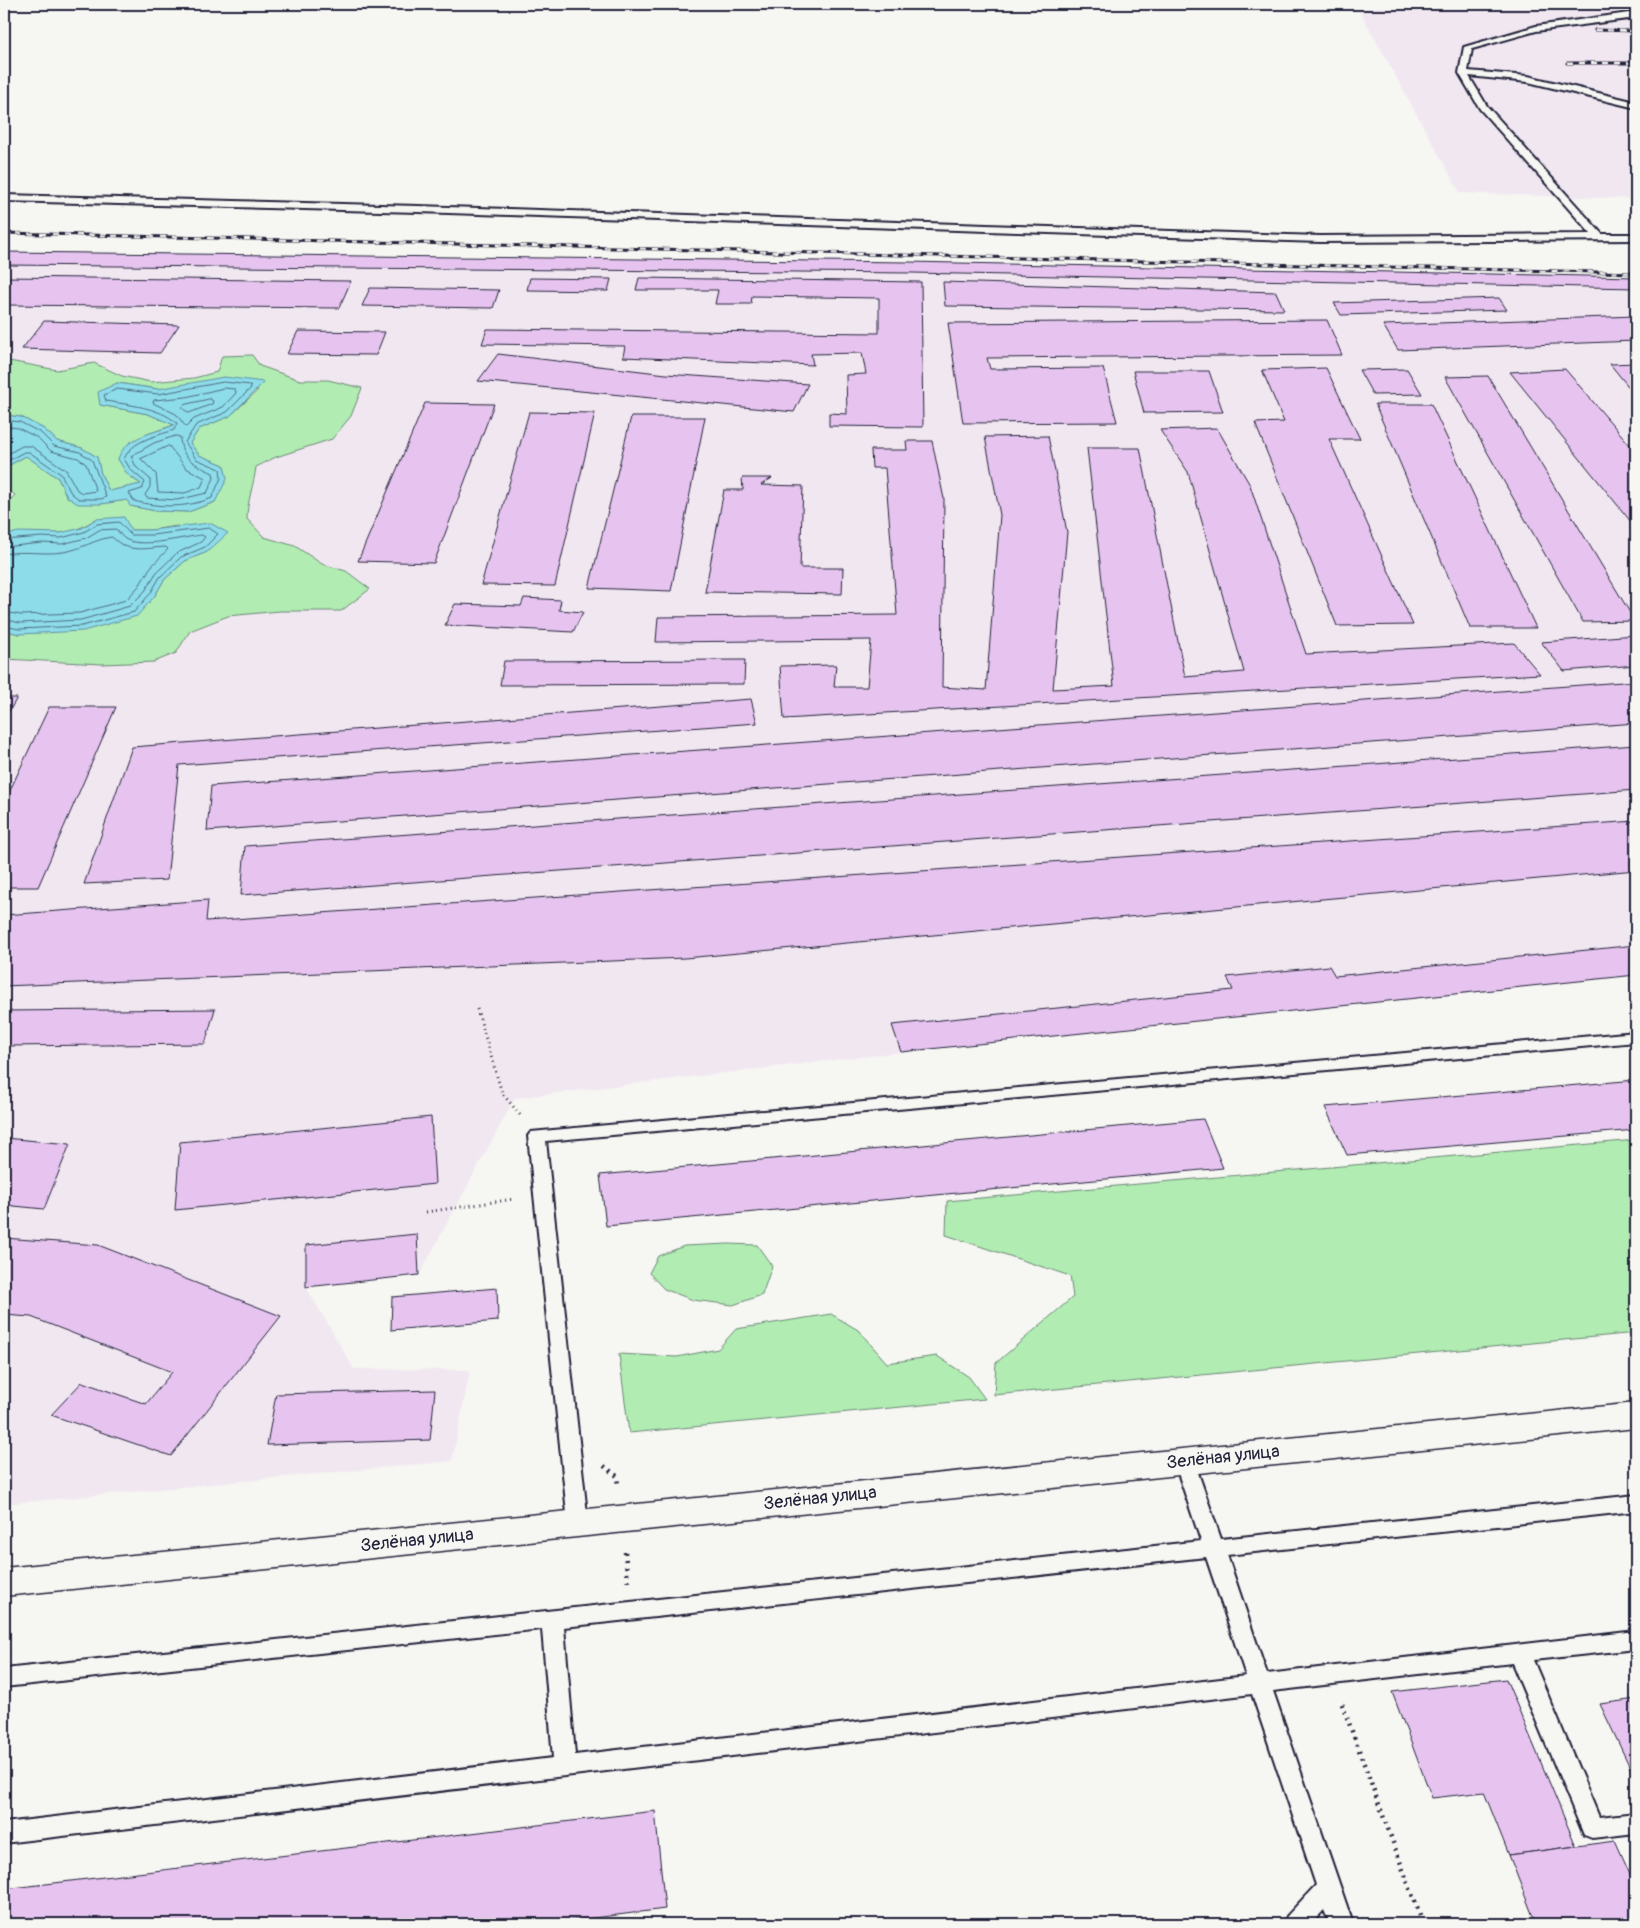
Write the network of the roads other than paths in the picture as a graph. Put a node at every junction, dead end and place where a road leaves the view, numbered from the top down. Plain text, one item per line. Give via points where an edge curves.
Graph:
1 (1636, 15) edge
2 (1463, 73) junction
3 (1636, 105) edge
4 (4, 198) edge
5 (1598, 236) junction
6 (1636, 237) edge
7 (1636, 1037) edge
8 (1636, 1415) edge
9 (1184, 1461) junction
10 (1636, 1503) edge
11 (578, 1523) junction
12 (1214, 1548) junction
13 (4, 1582) edge
14 (552, 1619) junction
15 (1636, 1640) edge
16 (1519, 1654) junction
17 (4, 1678) edge
18 (1260, 1684) junction
19 (565, 1767) junction
20 (1636, 1823) edge
21 (4, 1833) edge
22 (1329, 1888) junction
23 (1296, 1924) edge
24 (1341, 1924) edge

1 - 2 lane via 1536,29 1468,47
2 - 3 lane via 1528,80
2 - 5 lane via 1484,107
4 - 5 lane via 1320,239
5 - 6 lane
7 - 11 lane via 537,1136
8 - 9 main road, Зелёная улица
9 - 11 main road, Зелёная улица
9 - 12 lane
10 - 12 lane
11 - 13 main road, Зелёная улица
12 - 14 lane
12 - 18 lane
14 - 17 lane
14 - 19 lane
15 - 16 lane
16 - 18 lane
16 - 20 lane via 1592,1828
18 - 19 lane
18 - 22 lane
19 - 21 lane
22 - 23 lane
22 - 24 lane

